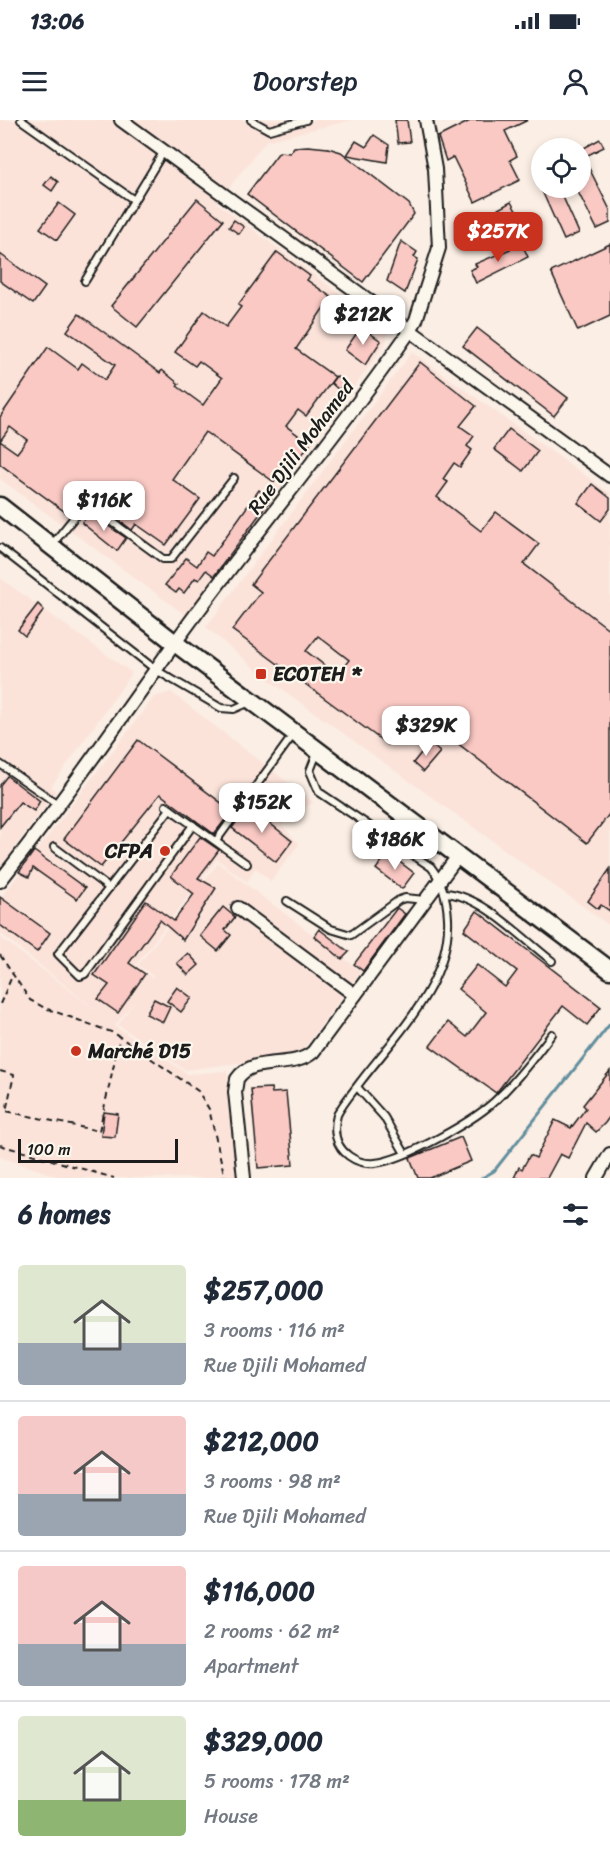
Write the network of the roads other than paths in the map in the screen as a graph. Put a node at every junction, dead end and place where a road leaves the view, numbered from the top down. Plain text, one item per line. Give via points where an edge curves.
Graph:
1 (21, 120) edge
2 (122, 120) edge
3 (251, 120) edge
4 (306, 120) edge
5 (426, 120) edge
6 (164, 151) junction
7 (134, 200) junction
8 (85, 280) dead end
9 (409, 332) junction
10 (610, 476) edge
11 (234, 478) dead end
12 (0, 506) edge
13 (51, 546) junction
14 (0, 548) edge
15 (175, 643) junction
16 (156, 670) junction
17 (253, 700) junction
18 (296, 732) junction
19 (319, 750) junction
20 (0, 764) edge
21 (59, 806) junction
22 (193, 825) junction
23 (216, 841) junction
24 (54, 847) dead end
25 (458, 856) junction
26 (247, 864) dead end
27 (441, 879) junction
28 (0, 881) edge
29 (109, 888) junction
30 (445, 893) junction
31 (425, 900) junction
32 (287, 901) dead end
33 (238, 908) dead end
34 (552, 961) dead end
35 (610, 970) edge
36 (355, 995) junction
37 (552, 1034) dead end
38 (357, 1087) junction
39 (404, 1152) junction
40 (610, 1154) edge
41 (244, 1178) edge
42 (596, 1178) edge

1 - 7 lane
2 - 6 street
3 - 4 lane via 269,130
5 - 9 street, Rue Djili Mohamed via 435,169 439,248
6 - 7 lane
6 - 9 street
7 - 8 lane
9 - 10 street
9 - 15 street, Rue Djili Mohamed via 358,406
11 - 13 lane via 171,559 163,559 88,504
12 - 13 main road
13 - 15 main road
14 - 16 lane
15 - 16 street, Rue Djili Mohamed
15 - 17 main road
16 - 17 lane via 221,708 240,707
16 - 21 street, Rue Djili Mohamed
17 - 18 main road
18 - 19 main road
18 - 23 lane
19 - 25 main road
19 - 27 lane via 310,771 319,792 419,856
20 - 21 lane
21 - 28 street, Rue Djili Mohamed
22 - 23 lane
22 - 29 lane via 168,807
22 - 29 lane via 80,976 58,954
23 - 26 lane
24 - 29 lane
25 - 27 street
25 - 35 main road
27 - 30 lane
27 - 31 street
30 - 34 lane via 476,902
30 - 38 lane via 448,938 435,978
31 - 32 lane via 399,900 351,935 331,929
31 - 36 street
33 - 36 street
36 - 41 street via 308,1056 252,1066 237,1079
37 - 39 lane via 516,1080 483,1112
38 - 39 lane via 384,1118
38 - 39 lane via 340,1108 335,1122 336,1137 343,1150 370,1163
40 - 42 street

